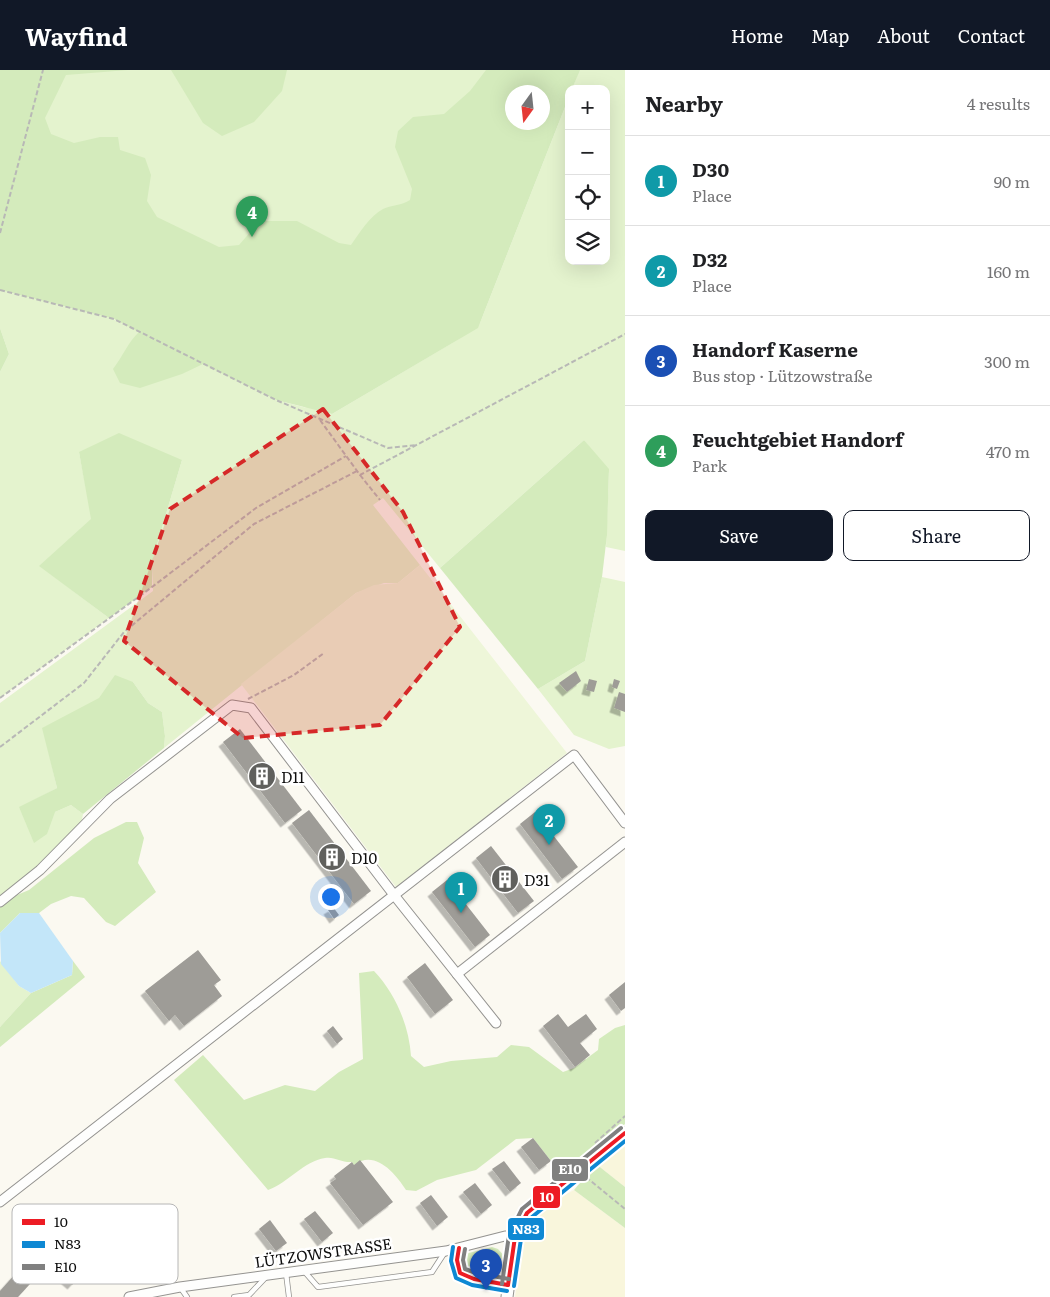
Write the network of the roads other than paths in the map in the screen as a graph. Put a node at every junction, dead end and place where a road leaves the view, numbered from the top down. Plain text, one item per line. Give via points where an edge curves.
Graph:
1 (625, 823) edge
2 (625, 842) edge
3 (394, 895) junction
4 (0, 902) edge
5 (457, 974) junction
6 (496, 1023) dead end
7 (625, 1133) edge
8 (0, 1202) edge
9 (515, 1237) junction
10 (459, 1248) junction
11 (446, 1251) junction
12 (303, 1270) junction
13 (286, 1273) junction
14 (268, 1275) junction
15 (508, 1285) junction
16 (180, 1287) junction
17 (131, 1296) edge
18 (187, 1297) edge
19 (234, 1297) edge
20 (289, 1297) edge
21 (507, 1297) edge

1 - 3 street via 574,754
2 - 5 street
3 - 4 street via 251,708 232,705 110,799 40,870
3 - 5 street
3 - 8 street
5 - 6 street
7 - 9 street via 527,1213
9 - 10 street, LÜTZOWSTRASSE via 504,1236
9 - 15 street
10 - 11 street, LÜTZOWSTRASSE
10 - 15 lane via 460,1273
11 - 12 street, LÜTZOWSTRASSE
11 - 12 lane via 432,1272 318,1287
12 - 13 street, LÜTZOWSTRASSE
13 - 14 street, LÜTZOWSTRASSE
13 - 20 lane
14 - 16 street, LÜTZOWSTRASSE
14 - 19 lane via 249,1295
15 - 21 street
16 - 17 street, LÜTZOWSTRASSE
16 - 18 lane

